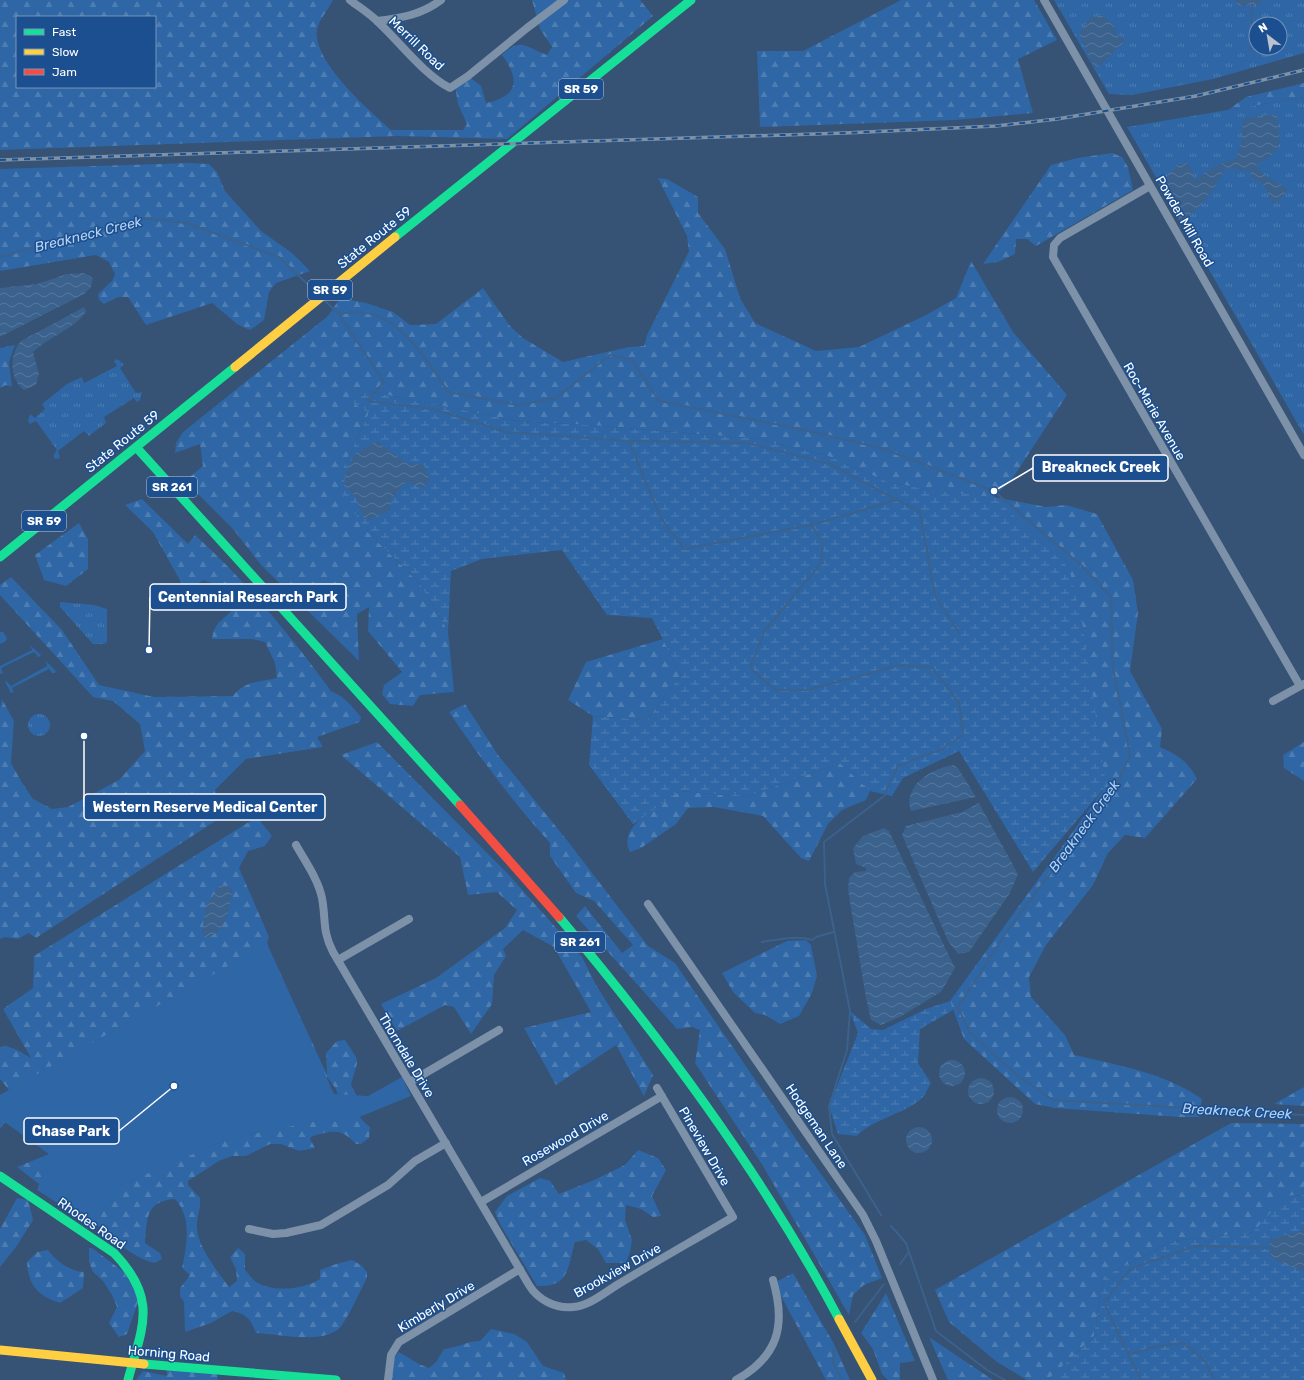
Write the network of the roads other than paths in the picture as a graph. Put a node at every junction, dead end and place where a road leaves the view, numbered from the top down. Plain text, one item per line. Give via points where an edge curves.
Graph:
1 (350, 0) edge
2 (441, 0) edge
3 (564, 0) edge
4 (691, 0) edge
5 (1044, 0) edge
6 (377, 21) junction
7 (1150, 186) junction
8 (136, 447) junction
9 (1304, 455) edge
10 (0, 557) edge
11 (1302, 685) edge
12 (1273, 701) dead end
13 (296, 844) dead end
14 (648, 904) dead end
15 (408, 919) dead end
16 (338, 960) junction
17 (499, 1030) dead end
18 (410, 1082) junction
19 (657, 1088) dead end
20 (662, 1096) junction
21 (446, 1143) junction
22 (0, 1176) edge
23 (481, 1202) junction
24 (733, 1217) joint
25 (249, 1229) dead end
26 (520, 1269) junction
27 (773, 1280) dead end
28 (0, 1350) edge
29 (132, 1363) junction
30 (295, 1379) edge
31 (128, 1380) edge
32 (336, 1380) edge
33 (388, 1380) edge
34 (738, 1380) edge
35 (872, 1380) edge
36 (934, 1380) edge

1 - 6 street, Merrill Road
2 - 6 street via 410,17
3 - 6 street, Merrill Road via 450,88
4 - 8 main road, State Route 59 / SR 59
5 - 7 street, Powder Mill Road
7 - 9 street, Powder Mill Road
7 - 11 street, Roc-Marie Avenue via 1060,238 1054,245 1053,257
8 - 10 main road, State Route 59 / SR 59
8 - 35 main road, SR 261 via 509,859 617,988 737,1151 808,1265
11 - 12 street
13 - 16 street, Thorndale Drive via 320,890 325,933
14 - 36 street, Hodgeman Lane via 863,1215 876,1240
15 - 16 street
16 - 18 street, Thorndale Drive
17 - 18 street
18 - 21 street, Thorndale Drive
19 - 20 street, Pineview Drive
20 - 23 street, Rosewood Drive
20 - 24 street, Pineview Drive
21 - 23 street, Thorndale Drive
21 - 25 street via 415,1160 388,1185 321,1225 280,1234
22 - 29 main road, Rhodes Road via 128,1265 137,1278 144,1301 144,1313
23 - 26 street, Thorndale Drive
24 - 26 street, Brookview Drive via 578,1306 561,1307 540,1298
26 - 33 street, Kimberly Drive via 399,1342 391,1355
27 - 34 street via 780,1312 777,1334 768,1353
28 - 29 main road, Horning Road
29 - 30 main road, Horning Road
29 - 31 main road, Rhodes Road
30 - 32 main road, Horning Road

